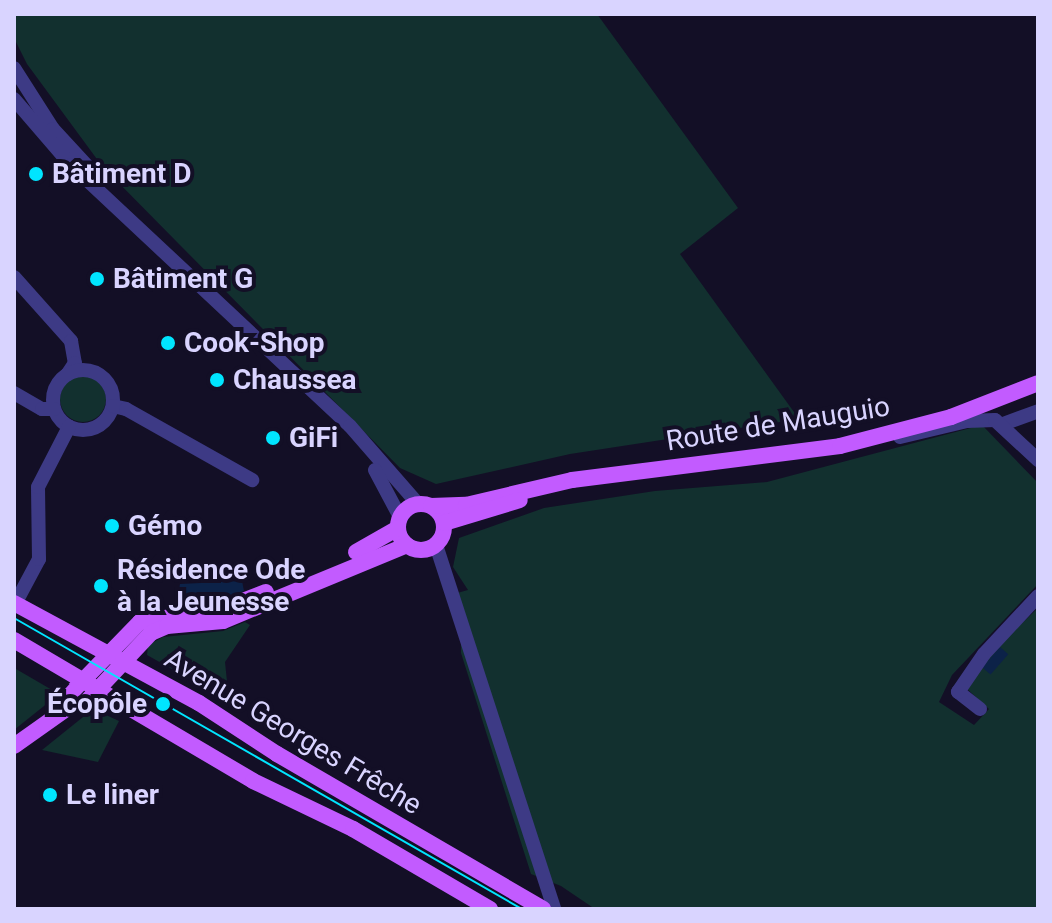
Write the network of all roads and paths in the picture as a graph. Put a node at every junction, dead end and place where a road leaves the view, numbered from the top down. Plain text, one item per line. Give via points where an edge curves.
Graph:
1 (14, 68) edge
2 (25, 86) junction
3 (22, 106) edge
4 (14, 124) edge
5 (75, 154) junction
6 (122, 208) junction
7 (14, 277) edge
8 (67, 375) junction
9 (1038, 383) edge
10 (14, 393) edge
11 (113, 406) junction
12 (326, 407) junction
13 (54, 409) junction
14 (1038, 412) edge
15 (1003, 424) junction
16 (69, 427) junction
17 (1018, 436) junction
18 (840, 446) junction
19 (1038, 460) edge
20 (614, 475) junction
21 (252, 480) dead end
22 (424, 505) junction
23 (399, 522) junction
24 (444, 523) junction
25 (407, 545) junction
26 (436, 545) junction
27 (1038, 596) edge
28 (15, 603) edge
29 (14, 640) edge
30 (107, 654) junction
31 (123, 662) junction
32 (81, 682) junction
33 (97, 691) junction
34 (69, 707) junction
35 (980, 709) dead end
36 (14, 746) edge
37 (490, 909) edge
38 (543, 909) edge
39 (554, 909) edge

1 - 2 street
2 - 3 street
2 - 5 street
3 - 4 street
3 - 5 street
3 - 6 street via 71,165
5 - 6 street
6 - 12 street
7 - 8 street via 71,341 75,363
8 - 11 street via 85,370 101,376 111,390
8 - 13 street via 55,390
9 - 18 main road, Route de Mauguio via 951,417
10 - 13 street via 42,409
11 - 16 street via 99,426
11 - 21 street
12 - 22 street
12 - 23 street via 371,464
13 - 16 street
14 - 15 street
14 - 17 street
15 - 17 street
15 - 18 street via 967,421
16 - 28 street via 38,487 39,559
17 - 19 street
18 - 20 main road, Route de Mauguio
20 - 22 main road, Route de Mauguio via 509,492 466,505
20 - 24 main road, Route de Mauguio
22 - 23 main road
22 - 24 main road
23 - 25 main road
23 - 30 main road via 234,605 150,617
24 - 26 main road
25 - 26 main road via 421,550
25 - 31 main road via 223,621 167,626 151,633
26 - 39 street
27 - 35 street via 984,654 958,692
28 - 30 main road, Avenue Georges Frêche
29 - 32 main road, Avenue Georges Frêche
30 - 31 main road, Avenue Georges Frêche
30 - 32 main road
31 - 33 main road
31 - 38 main road, Avenue Georges Frêche
32 - 33 main road, Avenue Georges Frêche
32 - 34 main road via 66,698
33 - 34 main road via 86,702
33 - 37 main road, Avenue Georges Frêche
34 - 36 main road

